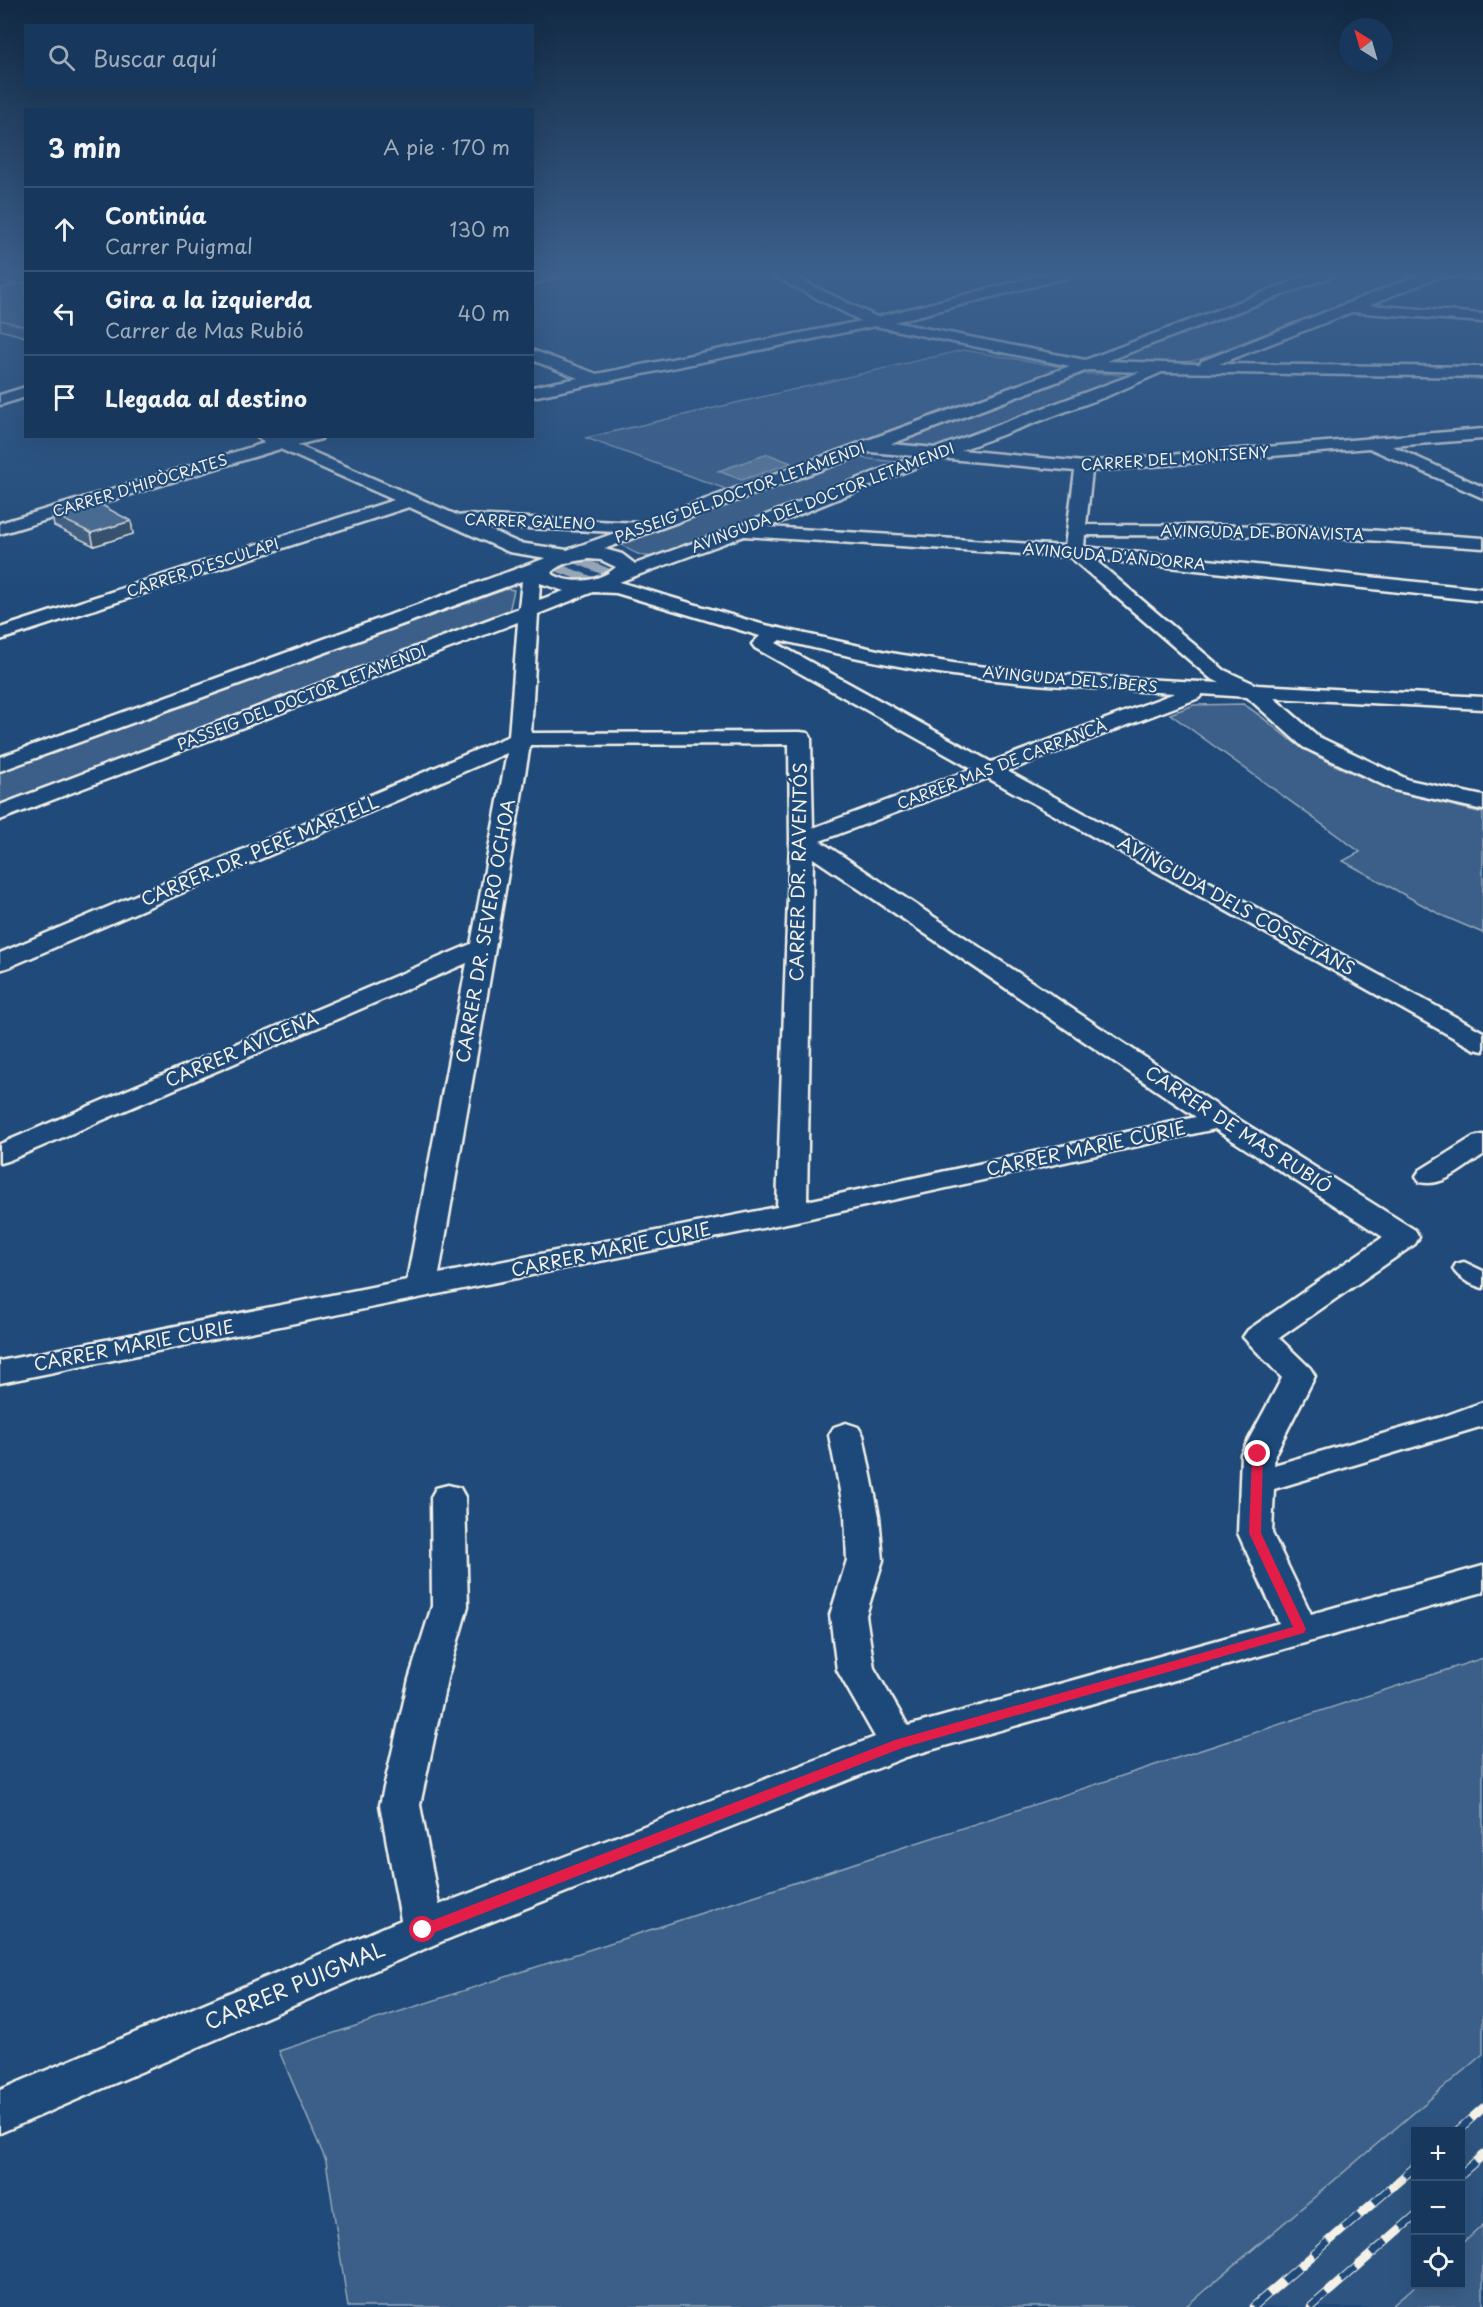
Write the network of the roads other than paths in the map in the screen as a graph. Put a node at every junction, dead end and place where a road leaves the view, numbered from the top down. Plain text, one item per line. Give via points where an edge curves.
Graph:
1 (592, 380) edge
2 (1052, 380) edge
3 (1136, 380) edge
4 (534, 392) edge
5 (24, 393) edge
6 (0, 400) edge
7 (1483, 434) edge
8 (269, 438) edge
9 (306, 438) edge
10 (282, 443) junction
11 (1375, 445) junction
12 (866, 446) junction
13 (934, 455) junction
14 (1084, 467) junction
15 (1483, 493) edge
16 (407, 502) junction
17 (448, 519) junction
18 (649, 527) junction
19 (0, 529) edge
20 (1077, 530) junction
21 (744, 531) junction
22 (1483, 543) edge
23 (515, 548) junction
24 (1074, 552) junction
25 (557, 563) junction
26 (608, 578) junction
27 (1483, 595) edge
28 (666, 602) junction
29 (528, 612) junction
30 (0, 634) edge
31 (775, 634) junction
32 (1203, 690) junction
33 (1253, 691) junction
34 (1483, 703) edge
35 (520, 739) junction
36 (0, 764) edge
37 (989, 770) junction
38 (1483, 803) edge
39 (0, 813) edge
40 (802, 840) junction
41 (484, 947) junction
42 (0, 962) edge
43 (1483, 1042) edge
44 (1220, 1120) junction
45 (1483, 1143) edge
46 (0, 1154) edge
47 (1430, 1176) dead end
48 (792, 1213) junction
49 (421, 1289) junction
50 (0, 1372) edge
51 (1483, 1413) edge
52 (846, 1434) dead end
53 (1257, 1482) junction
54 (448, 1497) dead end
55 (1483, 1579) edge
56 (1300, 1629) junction
57 (899, 1744) junction
58 (423, 1930) junction
59 (0, 2112) edge

1 - 4 street
2 - 12 street, PASSEIG DEL DOCTOR LETAMENDI
3 - 13 street, AVINGUDA DEL DOCTOR LETAMENDI
5 - 6 street
7 - 11 street, CARRER DEL MONTSENY
8 - 10 street, CARRER GALENO
9 - 10 street, CARRER D'HIPÒCRATES
10 - 16 street, CARRER GALENO
10 - 19 street, CARRER D'HIPÒCRATES
11 - 14 street, CARRER DEL MONTSENY
11 - 15 street
12 - 13 street, CARRER DEL MONTSENY
12 - 18 street, PASSEIG DEL DOCTOR LETAMENDI
13 - 14 street, CARRER DEL MONTSENY
13 - 21 street, AVINGUDA DEL DOCTOR LETAMENDI
14 - 20 street
16 - 17 street, CARRER GALENO
16 - 30 street, CARRER D'ESCULAPI
17 - 18 street, CARRER GALENO
17 - 23 street, CARRER GALENO
18 - 25 street, PASSEIG DEL DOCTOR LETAMENDI
20 - 22 street, AVINGUDA DE BONAVISTA via 1309,531
20 - 24 street
21 - 24 street, AVINGUDA D'ANDORRA
21 - 26 street, AVINGUDA DEL DOCTOR LETAMENDI
23 - 25 street, CARRER GALENO
23 - 25 street, CARRER GALENO via 555,555
24 - 27 street, AVINGUDA D'ANDORRA
24 - 33 street via 1216,674
25 - 26 street via 554,583
25 - 26 street via 612,556
25 - 29 street, CARRER DR. SEVERO OCHOA
25 - 36 street, PASSEIG DEL DOCTOR LETAMENDI
26 - 28 street, AVINGUDA DELS ÍBERS
26 - 28 street, AVINGUDA DELS ÍBERS via 617,586
26 - 29 street, PASSEIG DEL DOCTOR LETAMENDI
28 - 31 street, AVINGUDA DELS ÍBERS
29 - 35 street, CARRER DR. SEVERO OCHOA
29 - 39 street, PASSEIG DEL DOCTOR LETAMENDI
31 - 32 street, AVINGUDA DELS ÍBERS via 959,670
31 - 37 street, AVINGUDA DELS COSSETANS via 762,644
32 - 33 street, AVINGUDA DELS ÍBERS
32 - 37 street, CARRER MAS DE CARRANCÀ
33 - 34 street, AVINGUDA DELS ÍBERS
33 - 38 street via 1311,742 1402,785
35 - 40 street, CARRER DR. RAVENTÓS via 800,738
35 - 41 street, CARRER DR. SEVERO OCHOA
35 - 42 street, CARRER DR. PERE MARTELL
37 - 40 street, CARRER MAS DE CARRANCÀ
37 - 43 street, AVINGUDA DELS COSSETANS
40 - 44 street, CARRER DE MAS RUBIÓ
40 - 48 street, CARRER DR. RAVENTÓS
41 - 46 street, CARRER AVICENA
41 - 49 street, CARRER DR. SEVERO OCHOA
44 - 48 street, CARRER MARIE CURIE
44 - 53 street, CARRER DE MAS RUBIÓ via 1404,1237 1259,1337 1299,1376 1258,1454
45 - 47 street
48 - 49 street, CARRER MARIE CURIE
49 - 50 street, CARRER MARIE CURIE
51 - 53 street
52 - 57 street via 862,1516 865,1560 848,1615 856,1670
53 - 56 street, CARRER DE MAS RUBIÓ via 1255,1533
54 - 58 street via 450,1606 428,1679 400,1805
55 - 56 street, CARRER PUIGMAL
56 - 57 street, CARRER PUIGMAL
57 - 58 street, CARRER PUIGMAL
58 - 59 street, CARRER PUIGMAL

